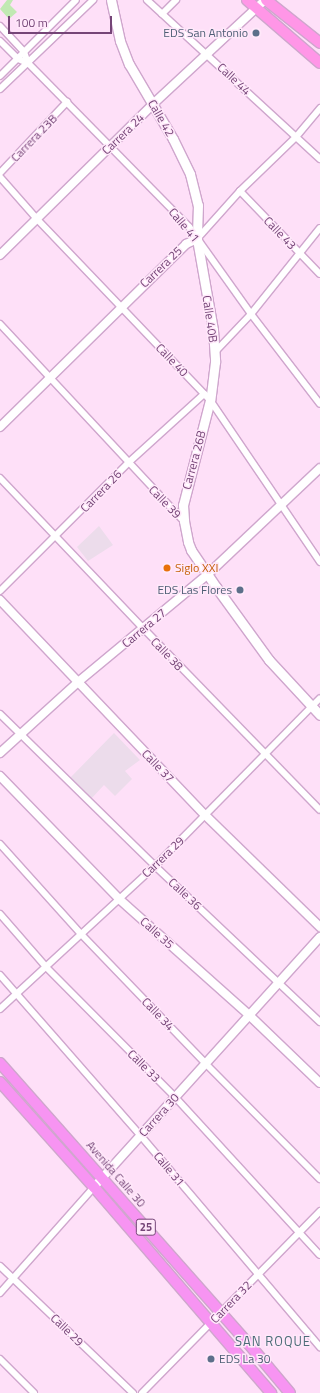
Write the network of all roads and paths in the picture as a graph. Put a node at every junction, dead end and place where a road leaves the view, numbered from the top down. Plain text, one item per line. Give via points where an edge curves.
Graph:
1 (76, 0) edge
2 (93, 0) edge
3 (111, 0) edge
4 (147, 0) edge
5 (176, 0) edge
6 (247, 0) edge
7 (266, 0) edge
8 (256, 9) junction
9 (162, 14) junction
10 (0, 26) edge
11 (0, 41) edge
12 (320, 42) edge
13 (24, 52) junction
14 (207, 55) junction
15 (18, 59) junction
16 (28, 63) junction
17 (320, 63) edge
18 (0, 76) edge
19 (0, 89) edge
20 (67, 102) junction
21 (153, 104) junction
22 (320, 108) edge
23 (296, 137) junction
24 (109, 147) junction
25 (320, 159) edge
26 (0, 173) edge
27 (0, 177) edge
28 (240, 191) junction
29 (36, 218) junction
30 (320, 228) edge
31 (197, 239) junction
32 (299, 253) junction
33 (0, 255) edge
34 (320, 274) edge
35 (120, 307) junction
36 (251, 314) junction
37 (0, 324) edge
38 (215, 352) junction
39 (51, 378) junction
40 (207, 397) junction
41 (320, 404) edge
42 (0, 427) edge
43 (128, 463) junction
44 (320, 468) edge
45 (0, 478) edge
46 (280, 506) junction
47 (184, 521) junction
48 (56, 538) junction
49 (320, 562) edge
50 (208, 574) junction
51 (0, 591) edge
52 (0, 600) edge
53 (144, 629) junction
54 (78, 682) junction
55 (320, 698) edge
56 (311, 706) junction
57 (0, 714) edge
58 (320, 715) edge
59 (20, 735) junction
60 (0, 753) edge
61 (264, 754) junction
62 (0, 776) edge
63 (320, 810) edge
64 (205, 815) junction
65 (0, 844) edge
66 (154, 866) junction
67 (119, 899) junction
68 (0, 914) edge
69 (320, 926) edge
70 (81, 934) junction
71 (320, 937) edge
72 (46, 967) junction
73 (0, 975) edge
74 (279, 983) junction
75 (16, 994) junction
76 (0, 1009) edge
77 (250, 1015) junction
78 (320, 1022) edge
79 (0, 1063) edge
80 (206, 1064) junction
81 (0, 1082) edge
82 (320, 1083) edge
83 (175, 1097) junction
84 (140, 1136) junction
85 (102, 1178) junction
86 (320, 1179) edge
87 (94, 1187) junction
88 (320, 1211) edge
89 (299, 1232) junction
90 (320, 1255) edge
91 (0, 1266) edge
92 (258, 1273) junction
93 (13, 1279) junction
94 (0, 1294) edge
95 (222, 1313) junction
96 (210, 1324) junction
97 (320, 1347) edge
98 (0, 1359) edge
99 (34, 1393) edge
100 (133, 1393) edge
101 (142, 1393) edge
102 (271, 1393) edge
103 (290, 1393) edge

1 - 13 street
2 - 16 street
3 - 21 main road, Calle 42 via 120,41
4 - 9 street, Calle 44
5 - 9 street
6 - 8 main road
7 - 8 street, Carrera 24
7 - 12 main road
8 - 14 street, Carrera 24
8 - 17 main road
9 - 14 street, Calle 44
10 - 13 street, Calle 41
11 - 15 street, Calle 41
13 - 15 street
13 - 16 street, Calle 41
14 - 21 street, Carrera 24
14 - 23 street, Calle 44
15 - 16 street, Calle 41
15 - 18 street
16 - 19 street
16 - 20 street, Calle 41
20 - 24 street, Calle 41
20 - 26 street, Carrera 23B
21 - 24 street, Carrera 24
21 - 31 main road, Calle 42 via 173,139 195,188 198,212
22 - 23 street, Carrera 25
23 - 25 street, Calle 44
23 - 28 street, Carrera 25
24 - 29 street, Carrera 24
24 - 31 street, Calle 41 via 189,227
27 - 29 street, Calle 40
28 - 31 street, Carrera 25
28 - 32 street, Calle 43
29 - 33 street, Carrera 24
29 - 35 street, Calle 40
30 - 32 street
31 - 35 street, Carrera 25 via 186,244
31 - 36 street, Calle 41
31 - 38 main road, Calle 40B
32 - 34 street, Calle 43
32 - 36 street
35 - 39 street, Carrera 25
35 - 40 street, Calle 40
36 - 38 street
36 - 41 street, Calle 41
37 - 39 street, Calle 39
38 - 40 main road, Calle 40B via 214,372
39 - 42 street, Carrera 25
39 - 43 street, Calle 39
40 - 43 street, Carrera 26
40 - 46 street, Calle 40
40 - 47 main road, Carrera 26B via 186,490
43 - 47 street, Calle 39
43 - 48 street, Carrera 26
44 - 46 street, Carrera 27
45 - 48 street, Calle 38
46 - 49 street, Calle 40
46 - 50 street, Carrera 27
47 - 50 main road, Calle 39 via 191,550
48 - 51 street, Carrera 26
48 - 53 street, Calle 38
50 - 53 street, Carrera 27
50 - 56 main road, Calle 39 via 269,660
52 - 54 street, Calle 37
53 - 54 street, Carrera 27
53 - 61 street, Calle 38
54 - 59 street, Carrera 27
54 - 64 street, Calle 37
55 - 56 street, Carrera 29
56 - 58 main road, Calle 39
56 - 61 street, Carrera 29
57 - 59 street, Calle 36
59 - 60 street, Carrera 27
59 - 66 street, Calle 36
61 - 63 street, Calle 38
61 - 64 street, Carrera 29
62 - 67 street, Calle 35
64 - 66 street, Carrera 29
64 - 69 street, Calle 37
65 - 70 street, Calle 34
66 - 67 street, Carrera 29
66 - 74 street, Calle 36
67 - 70 street, Carrera 29
67 - 77 street, Calle 35
68 - 72 street, Calle 33
70 - 72 street, Carrera 29
70 - 80 street, Calle 34
71 - 74 street, Carrera 30
72 - 75 street, Carrera 29
72 - 83 street, Calle 33
73 - 75 street, Calle 31
74 - 77 street, Carrera 30
74 - 78 street, Calle 36
75 - 76 street, Carrera 29
75 - 84 street, Calle 31
77 - 80 street, Carrera 30
77 - 82 street, Calle 35
79 - 85 highway, Avenida Calle 30 / 25
80 - 83 street, Carrera 30
80 - 86 street, Calle 34
81 - 87 highway, 25
83 - 84 street, Carrera 30
83 - 89 street, Calle 33
84 - 85 street, Carrera 30
84 - 92 street, Calle 31
85 - 87 street, Carrera 30
85 - 95 highway, Avenida Calle 30 / 25
87 - 93 street, Carrera 30
87 - 96 highway, 25
88 - 89 street, Carrera 32
89 - 90 street, Calle 33
89 - 92 street, Carrera 32
91 - 93 street, Calle 29
92 - 95 street, Carrera 32
92 - 97 street, Calle 31
93 - 94 street, Carrera 30
93 - 100 street, Calle 29
95 - 96 street, Carrera 32
95 - 103 highway, Avenida Calle 30 / 25
96 - 101 street, Carrera 32
96 - 102 highway, 25
98 - 99 street

